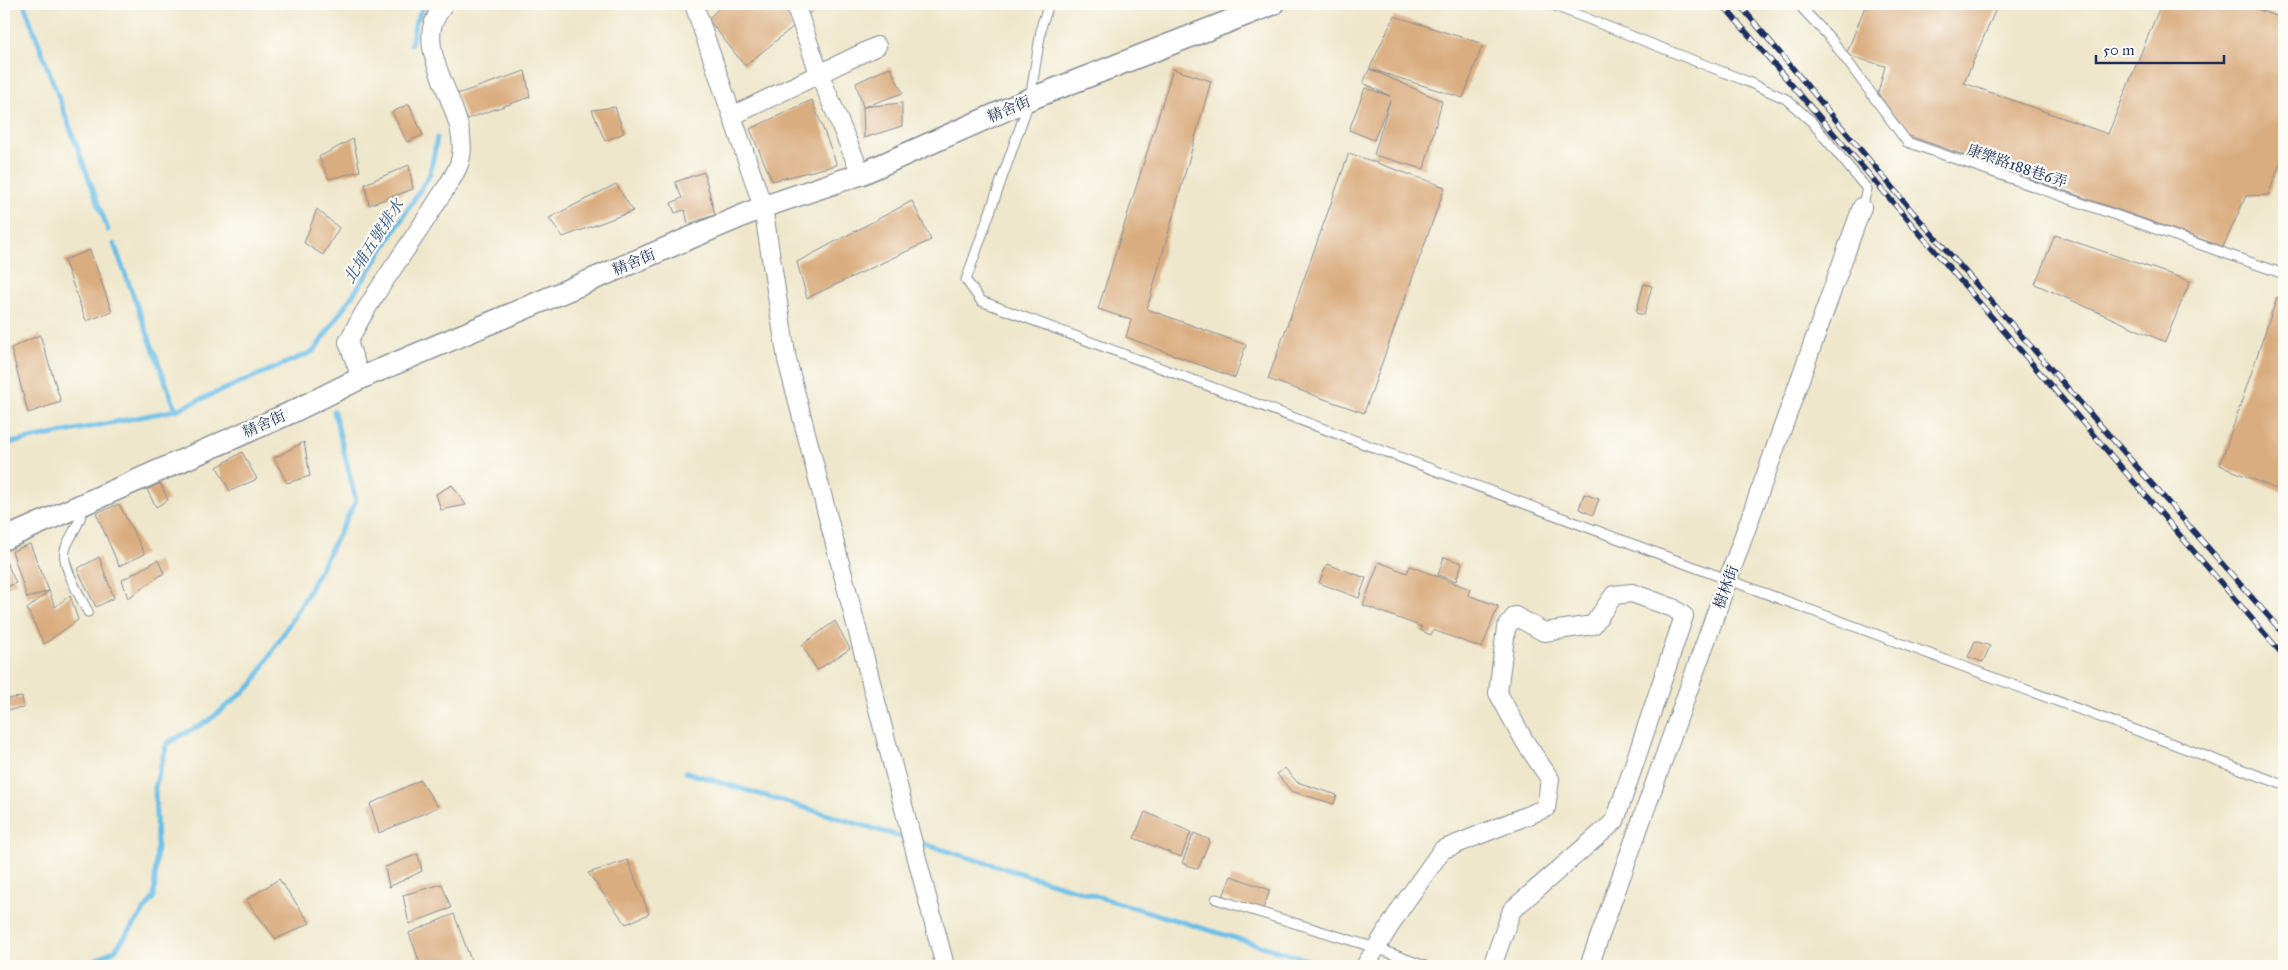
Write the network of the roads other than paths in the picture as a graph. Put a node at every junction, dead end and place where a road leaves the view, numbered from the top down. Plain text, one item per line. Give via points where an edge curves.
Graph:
1 (444, 4) edge
2 (694, 4) edge
3 (795, 4) edge
4 (1048, 4) edge
5 (1273, 4) edge
6 (1550, 4) edge
7 (1798, 4) edge
8 (877, 46) dead end
9 (819, 74) junction
10 (1030, 99) junction
11 (732, 116) junction
12 (861, 174) junction
13 (763, 207) junction
14 (1862, 207) joint
15 (2284, 274) edge
16 (361, 378) junction
17 (79, 505) junction
18 (4, 539) edge
19 (1729, 580) junction
20 (88, 612) dead end
21 (2284, 785) edge
22 (1216, 899) dead end
23 (1376, 948) junction
24 (945, 966) edge
25 (1365, 966) edge
26 (1425, 966) edge
27 (1492, 966) edge
28 (1589, 966) edge

1 - 16 street via 432,26 431,48 457,120 460,164 361,315 348,342
2 - 11 street
3 - 9 street
4 - 10 lane
5 - 10 street, 精舍街
6 - 14 lane via 1786,99 1811,121 1866,189
7 - 15 lane, 康樂路188巷6弄 via 1831,38 1907,142
8 - 9 street
9 - 11 street
9 - 12 street
10 - 12 street, 精舍街
10 - 19 lane via 966,280 981,301
11 - 13 street
12 - 13 street, 精舍街
13 - 16 street, 精舍街
13 - 24 street via 787,360
14 - 19 street, 樹林街
16 - 17 street, 精舍街
17 - 18 street, 精舍街
17 - 20 lane via 83,507 65,551 65,562
19 - 21 lane
19 - 28 street, 樹林街
22 - 23 lane
23 - 25 street
23 - 26 lane
23 - 27 street via 1442,850 1546,808 1550,779 1498,693 1506,628 1515,616 1544,632 1593,625 1614,594 1632,593 1673,608 1684,616 1615,821 1512,910

